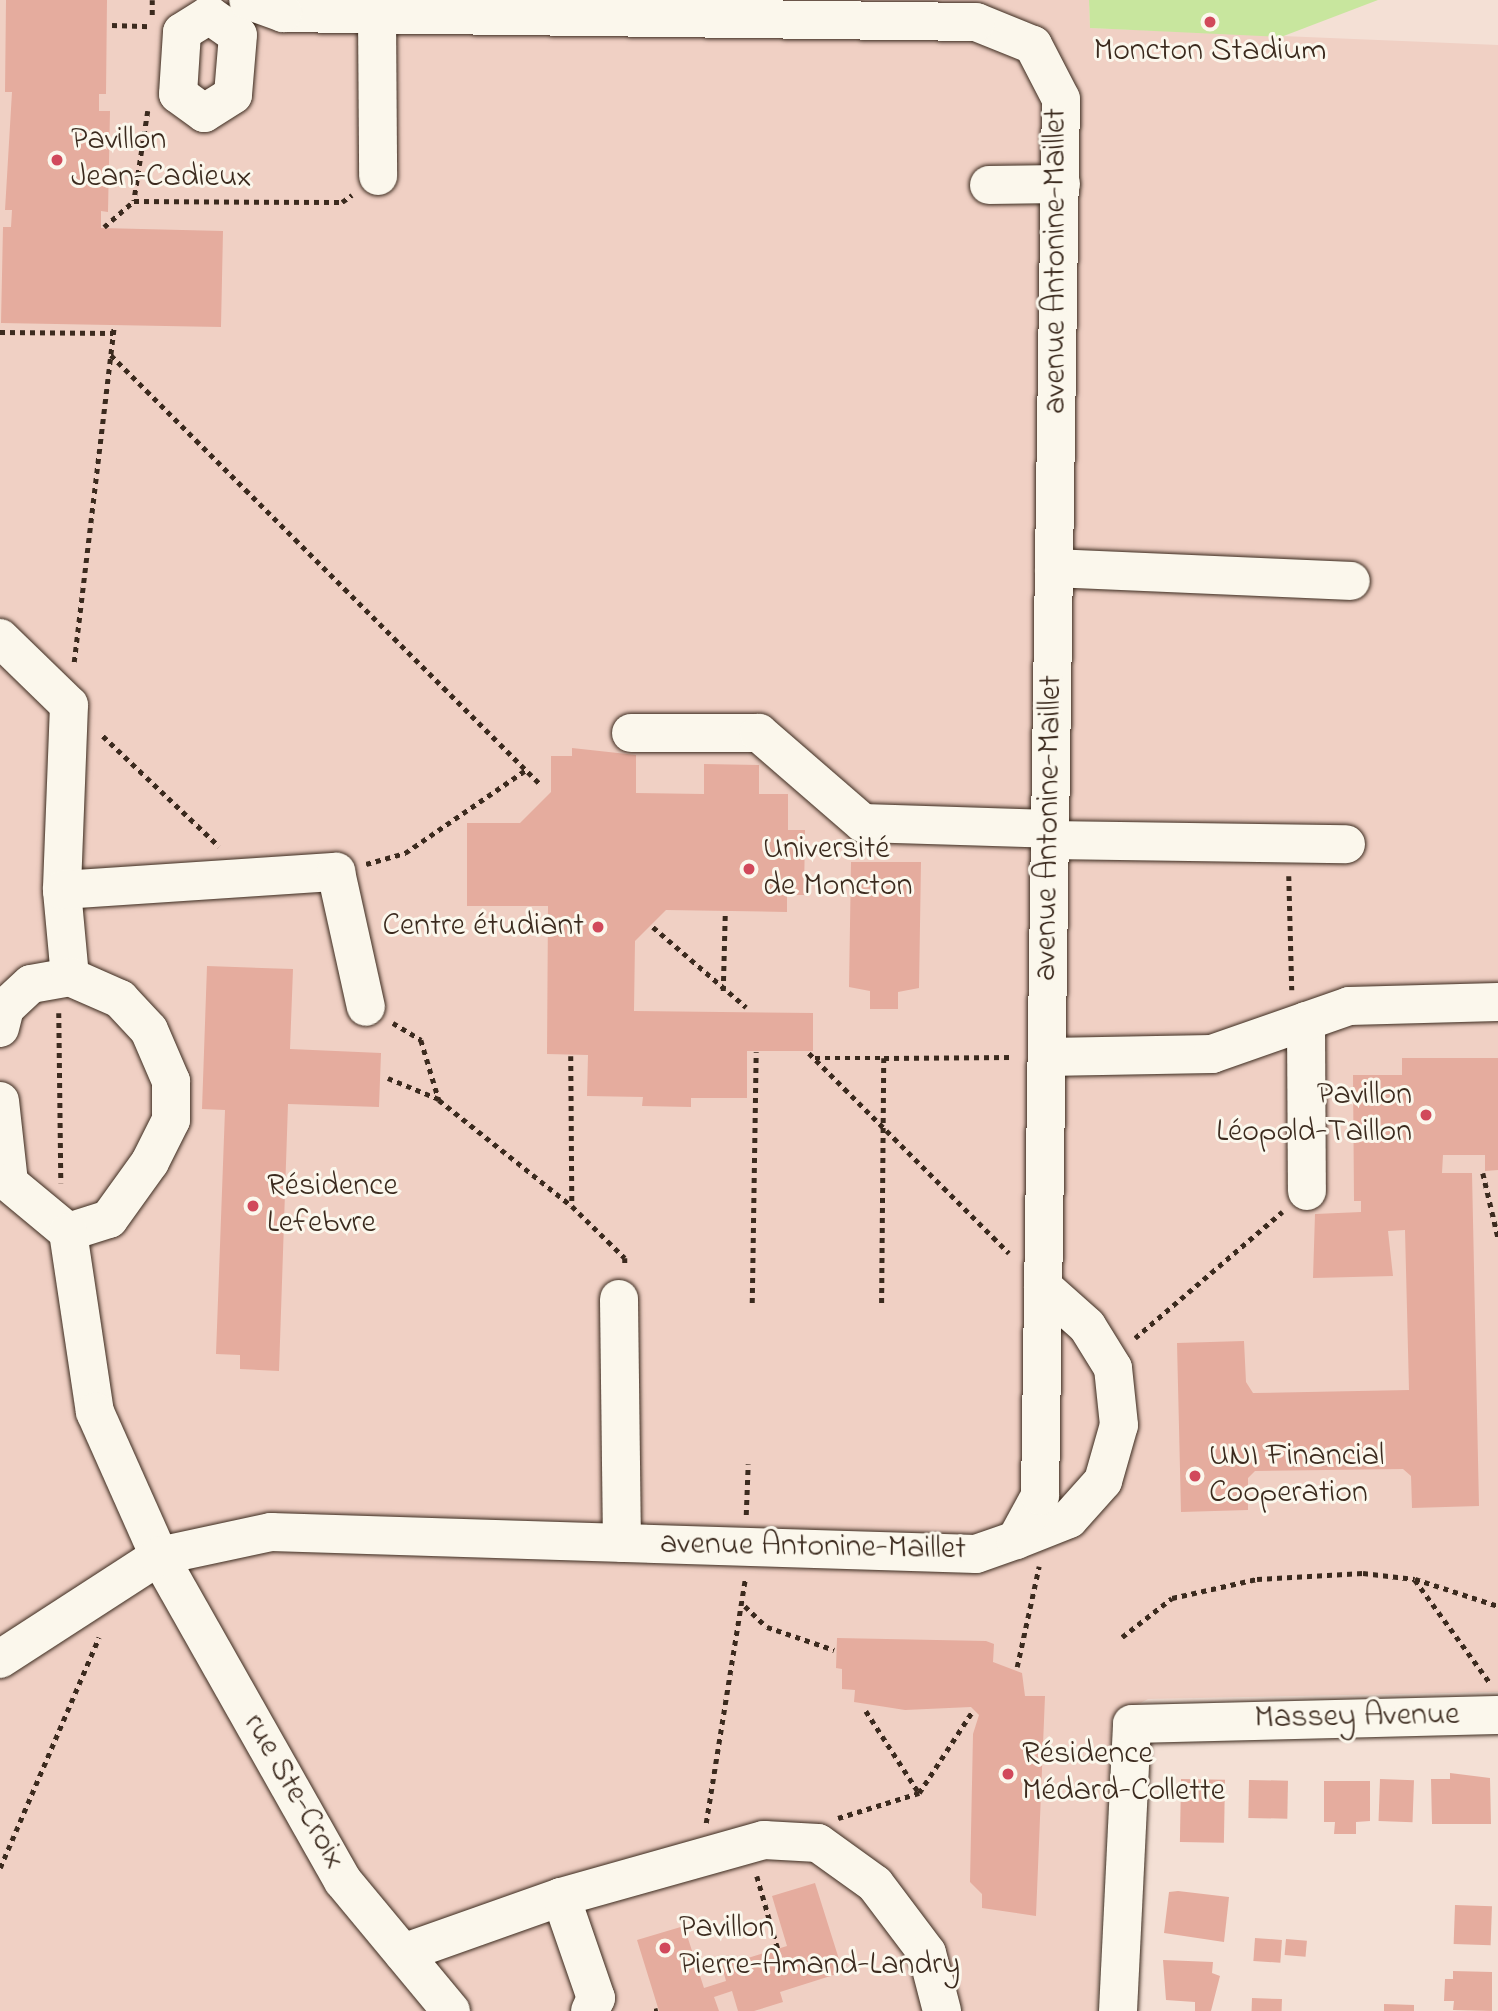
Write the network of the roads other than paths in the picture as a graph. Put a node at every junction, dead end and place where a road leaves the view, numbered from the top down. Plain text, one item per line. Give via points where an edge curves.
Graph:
1 (237, 7) edge
2 (721, 9) edge
3 (377, 14) junction
4 (378, 176) road end
5 (1061, 184) junction
6 (989, 185) dead end
7 (1054, 568) junction
8 (1351, 581) dead end
9 (0, 638) edge
10 (631, 733) dead end
11 (1050, 835) junction
12 (1346, 844) dead end
13 (62, 890) junction
14 (64, 978) junction
15 (1498, 1002) edge
16 (366, 1007) road end
17 (2, 1013) edge
18 (1299, 1023) junction
19 (1047, 1057) junction
20 (0, 1101) edge
21 (1307, 1191) road end
22 (65, 1229) junction
23 (622, 1286) road end
24 (1043, 1287) junction
25 (1032, 1534) junction
26 (622, 1543) junction
27 (159, 1556) junction
28 (0, 1659) edge
29 (1498, 1715) edge
30 (561, 1897) junction
31 (403, 1953) junction
32 (451, 2011) edge
33 (590, 2011) edge
34 (942, 2011) edge
35 (1118, 2011) edge

1 - 3 street, avenue Antonine-Maillet via 283,13
2 - 3 street, avenue Antonine-Maillet
2 - 5 street, avenue Antonine-Maillet via 976,22 1033,46 1061,99
3 - 4 street
5 - 6 street
5 - 7 street, avenue Antonine-Maillet
7 - 8 street
7 - 11 street, avenue Antonine-Maillet
9 - 13 street via 69,705
10 - 11 street via 759,733 863,823
11 - 12 street
11 - 19 street, avenue Antonine-Maillet
13 - 14 street
13 - 16 street via 335,872
14 - 17 street via 31,984
14 - 22 street via 120,999 149,1030 171,1081 171,1120 108,1219
15 - 18 street via 1349,1006
18 - 19 street via 1212,1054
18 - 21 street
19 - 24 street, avenue Antonine-Maillet
20 - 22 street via 9,1183
22 - 27 street, rue Ste-Croix via 95,1412
23 - 26 street
24 - 25 street, avenue Antonine-Maillet via 1040,1496
24 - 25 street via 1087,1326 1108,1360 1119,1425 1103,1481 1069,1519
25 - 26 street, avenue Antonine-Maillet via 976,1554
26 - 27 street, avenue Antonine-Maillet via 271,1532
27 - 28 street
27 - 31 street, rue Ste-Croix via 343,1881
29 - 35 street, Massey Avenue via 1132,1724
30 - 31 street
30 - 33 street via 596,1998
30 - 34 street via 747,1844 818,1843 875,1884 927,1953
31 - 32 street, rue Ste-Croix

